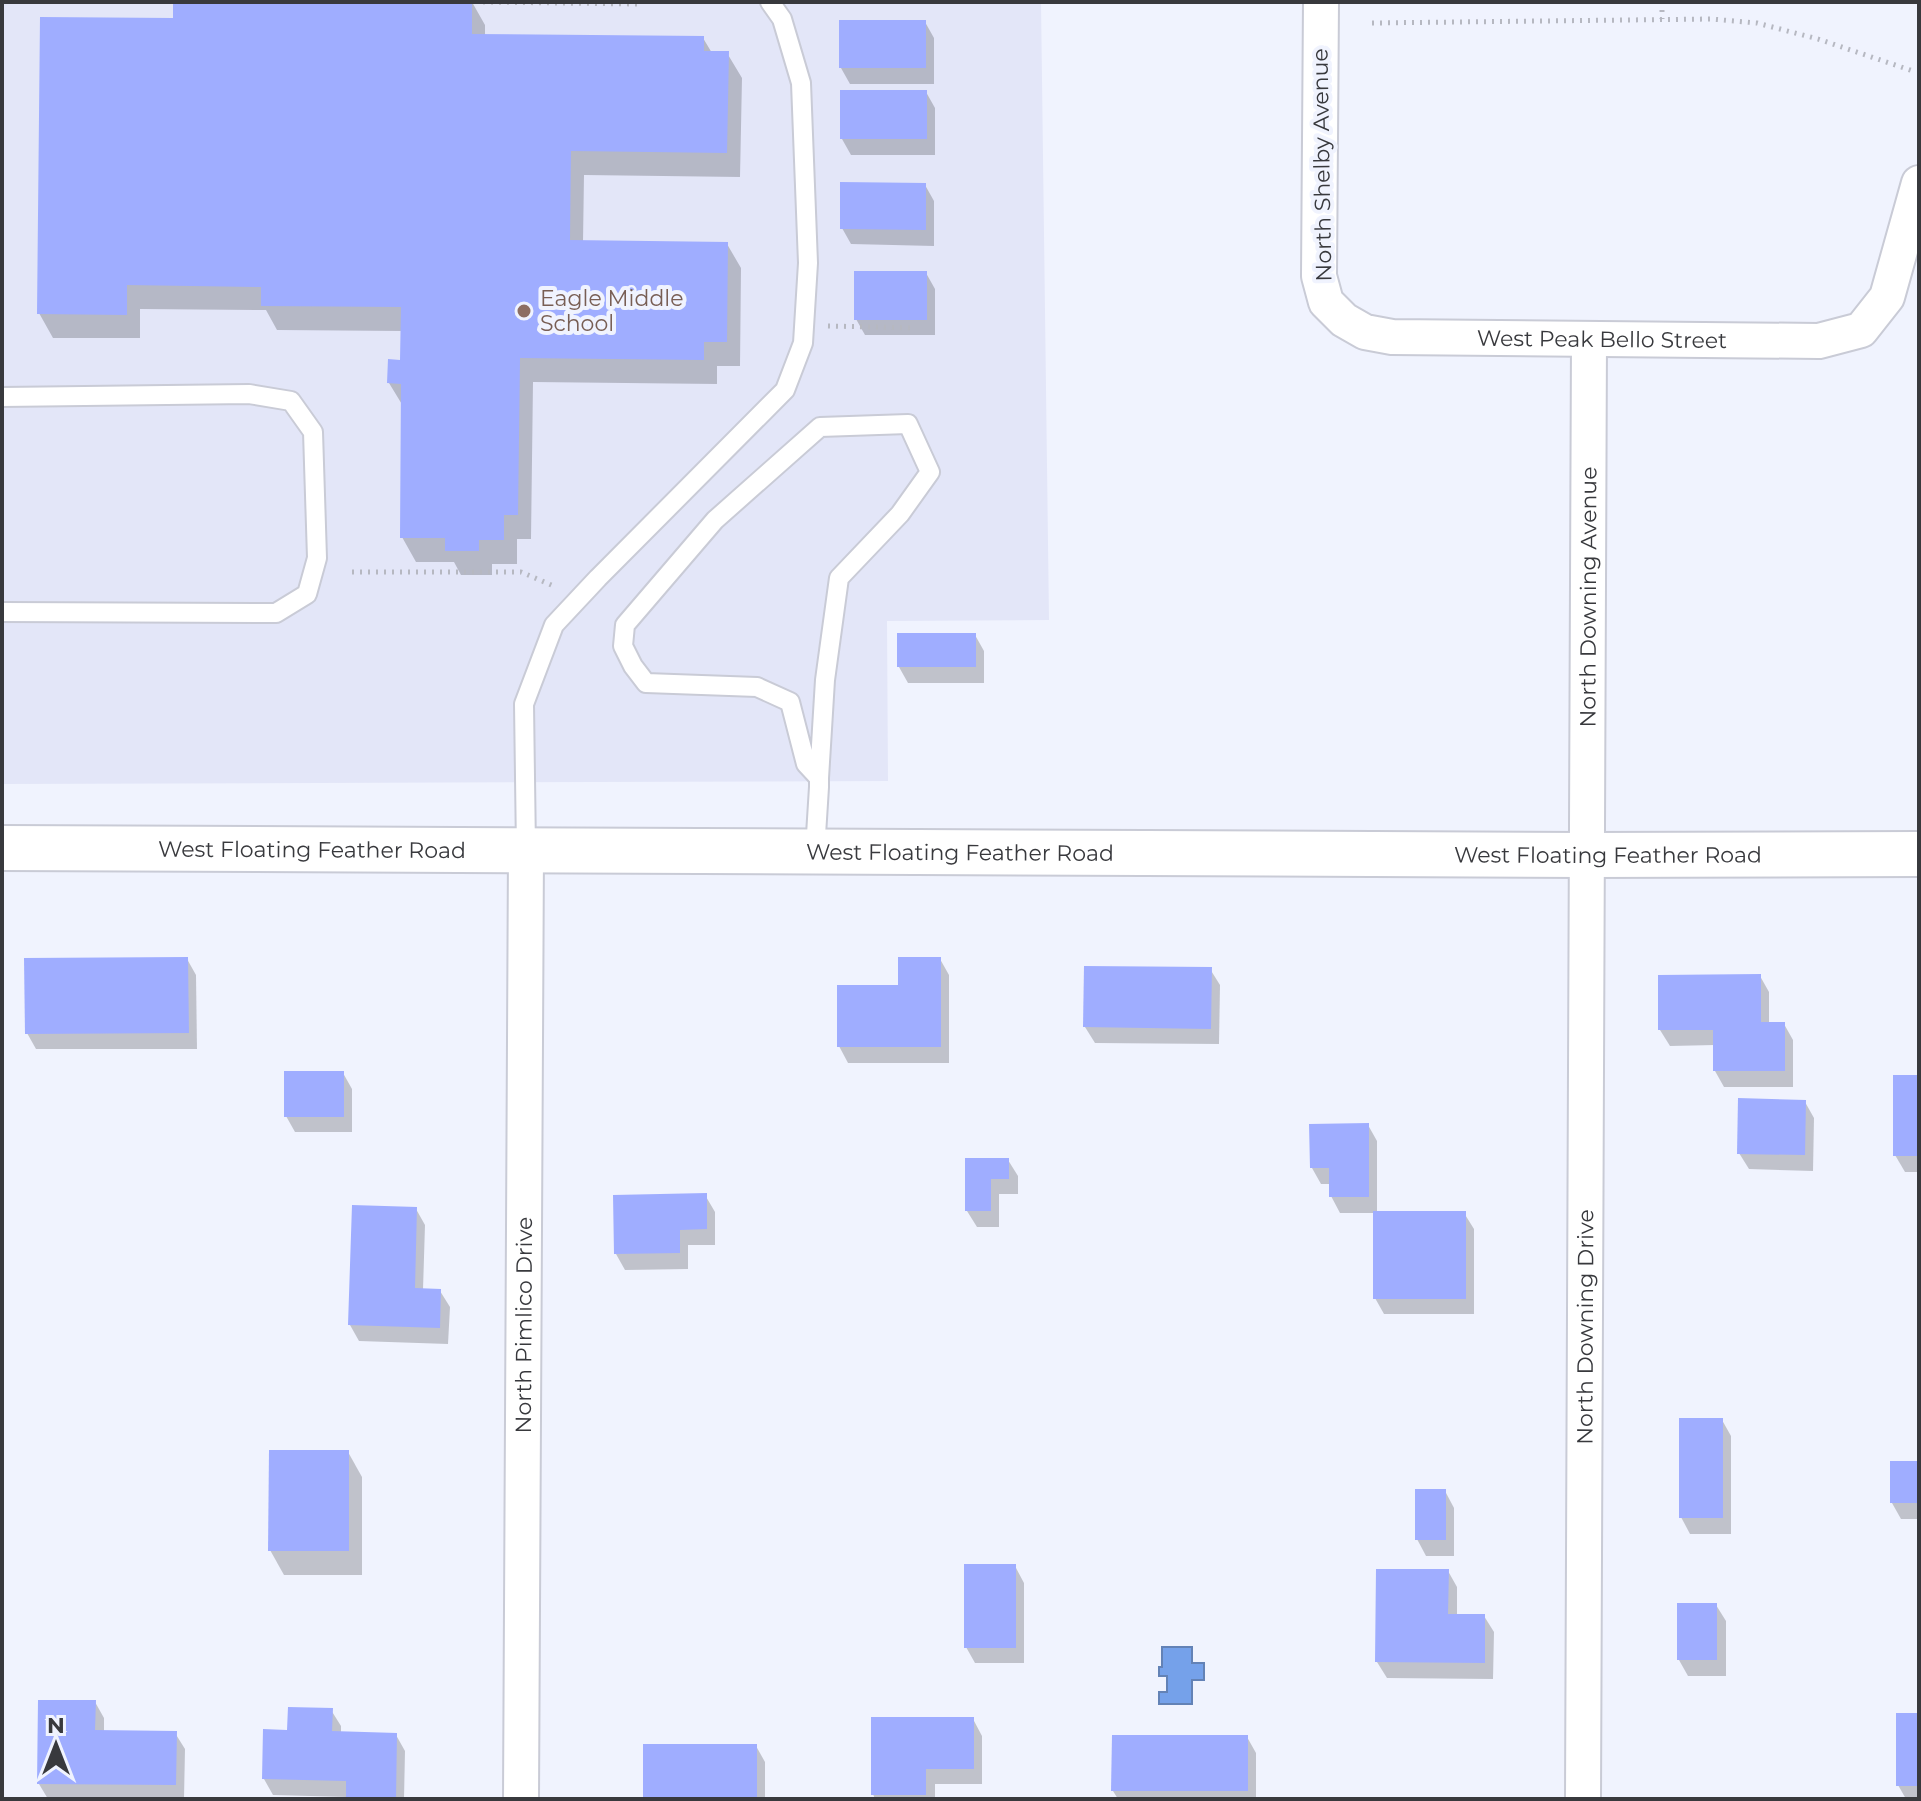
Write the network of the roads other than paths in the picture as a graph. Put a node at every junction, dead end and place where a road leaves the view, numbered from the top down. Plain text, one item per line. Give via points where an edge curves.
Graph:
1 (770, 2) edge
2 (1321, 2) edge
3 (1919, 183) edge
4 (1344, 320) joint
5 (1589, 340) junction
6 (2, 397) edge
7 (2, 612) edge
8 (819, 778) junction
9 (2, 848) edge
10 (526, 850) junction
11 (815, 851) junction
12 (1919, 854) edge
13 (1587, 855) junction
14 (521, 1799) edge
15 (1583, 1799) edge

1 - 10 lane via 782,19 801,83 808,263 803,343 785,390 554,625 524,704
2 - 4 street, North Shelby Avenue via 1319,276 1326,302
3 - 5 street, West Peak Bello Street via 1887,297 1861,330 1819,341
4 - 5 street, West Peak Bello Street via 1365,332 1392,337
5 - 13 street, North Downing Avenue
6 - 7 lane via 249,394 291,401 313,432 317,558 307,594 276,613
8 - 8 lane via 839,578 900,514 930,472 908,424 820,427 715,520 625,625 623,646 646,683 757,687 790,702 806,764
8 - 11 lane
9 - 10 main road, West Floating Feather Road
10 - 11 main road, West Floating Feather Road
10 - 14 street, North Pimlico Drive
11 - 13 main road, West Floating Feather Road
12 - 13 main road, West Floating Feather Road
13 - 15 street, North Downing Drive

